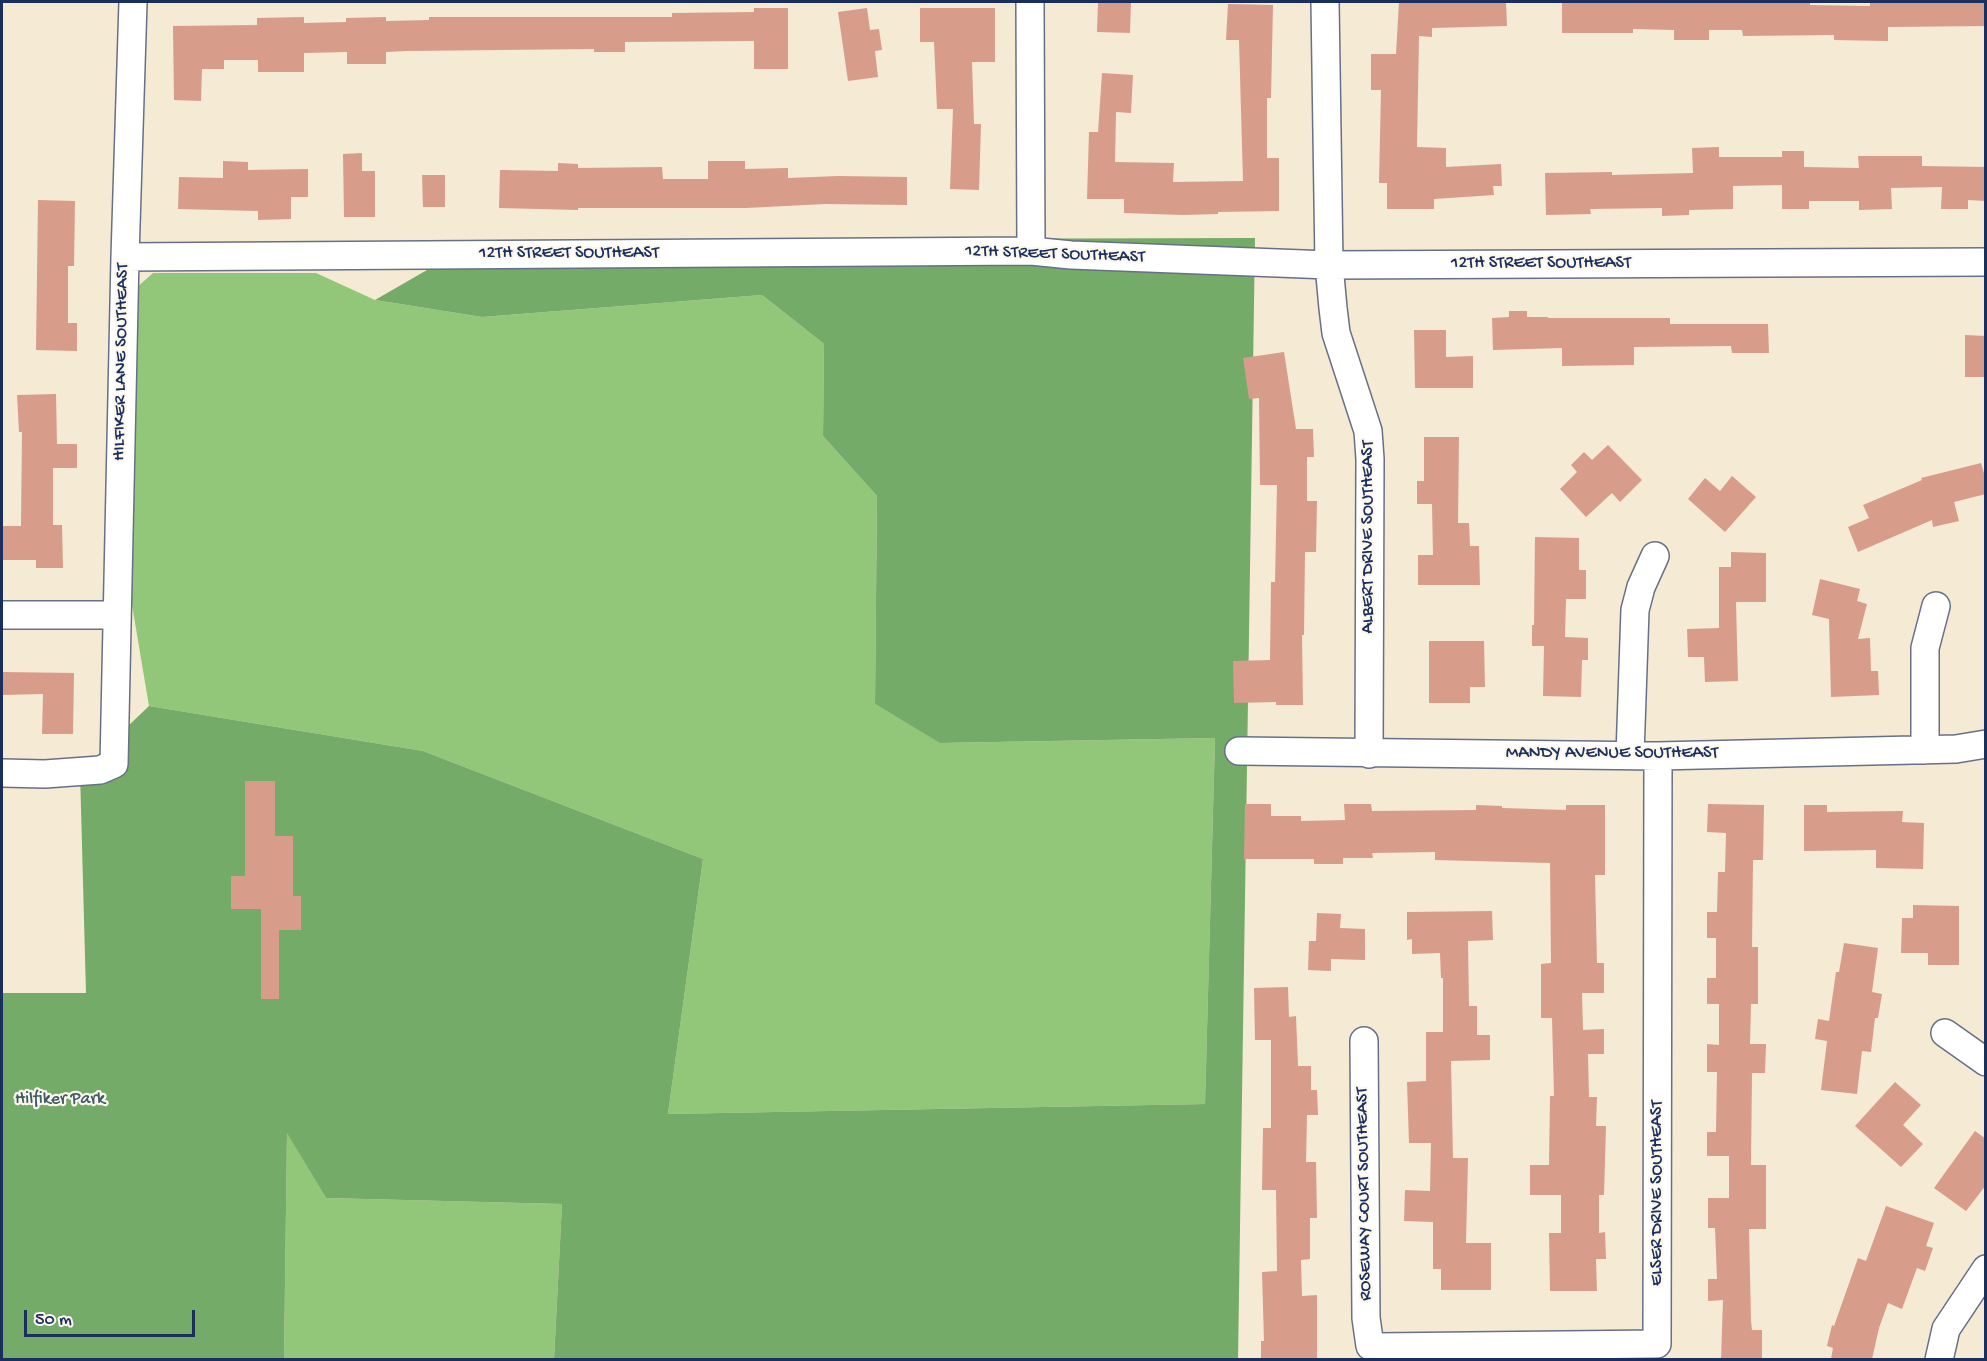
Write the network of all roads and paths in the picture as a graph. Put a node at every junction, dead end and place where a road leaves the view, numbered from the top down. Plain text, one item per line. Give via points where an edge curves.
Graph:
1 (133, 2) edge
2 (1030, 2) edge
3 (1325, 2) edge
4 (1030, 251) junction
5 (125, 257) junction
6 (1986, 262) edge
7 (1329, 265) junction
8 (1655, 556) dead end
9 (1936, 606) dead end
10 (2, 615) edge
11 (116, 615) junction
12 (1986, 744) edge
13 (1925, 750) junction
14 (1239, 751) dead end
15 (1369, 754) junction
16 (1630, 755) junction
17 (1658, 756) junction
18 (2, 773) edge
19 (1945, 1033) dead end
20 (1364, 1041) dead end
21 (1986, 1062) edge
22 (1986, 1269) edge
23 (1370, 1346) joint
24 (1939, 1359) edge

1 - 5 street, HILFIKER LANE SOUTHEAST
2 - 4 street
3 - 7 street, ALBERT DRIVE SOUTHEAST
4 - 5 street, 12TH STREET SOUTHEAST
4 - 7 street, 12TH STREET SOUTHEAST
5 - 11 street, HILFIKER LANE SOUTHEAST
6 - 7 street, 12TH STREET SOUTHEAST
7 - 15 street, ALBERT DRIVE SOUTHEAST via 1336,333 1368,431
8 - 16 street via 1635,609
9 - 13 street via 1925,648
10 - 11 street
11 - 18 street, HILFIKER LANE SOUTHEAST via 114,764 100,770
12 - 13 street, MANDY AVENUE SOUTHEAST
13 - 17 street, MANDY AVENUE SOUTHEAST
14 - 15 street, MANDY AVENUE SOUTHEAST
15 - 16 street, MANDY AVENUE SOUTHEAST
16 - 17 street, MANDY AVENUE SOUTHEAST
17 - 23 street, ELSER DRIVE SOUTHEAST via 1657,1344
19 - 21 street
20 - 23 street, ROSEWAY COURT SOUTHEAST via 1366,1318
22 - 24 street via 1946,1329

